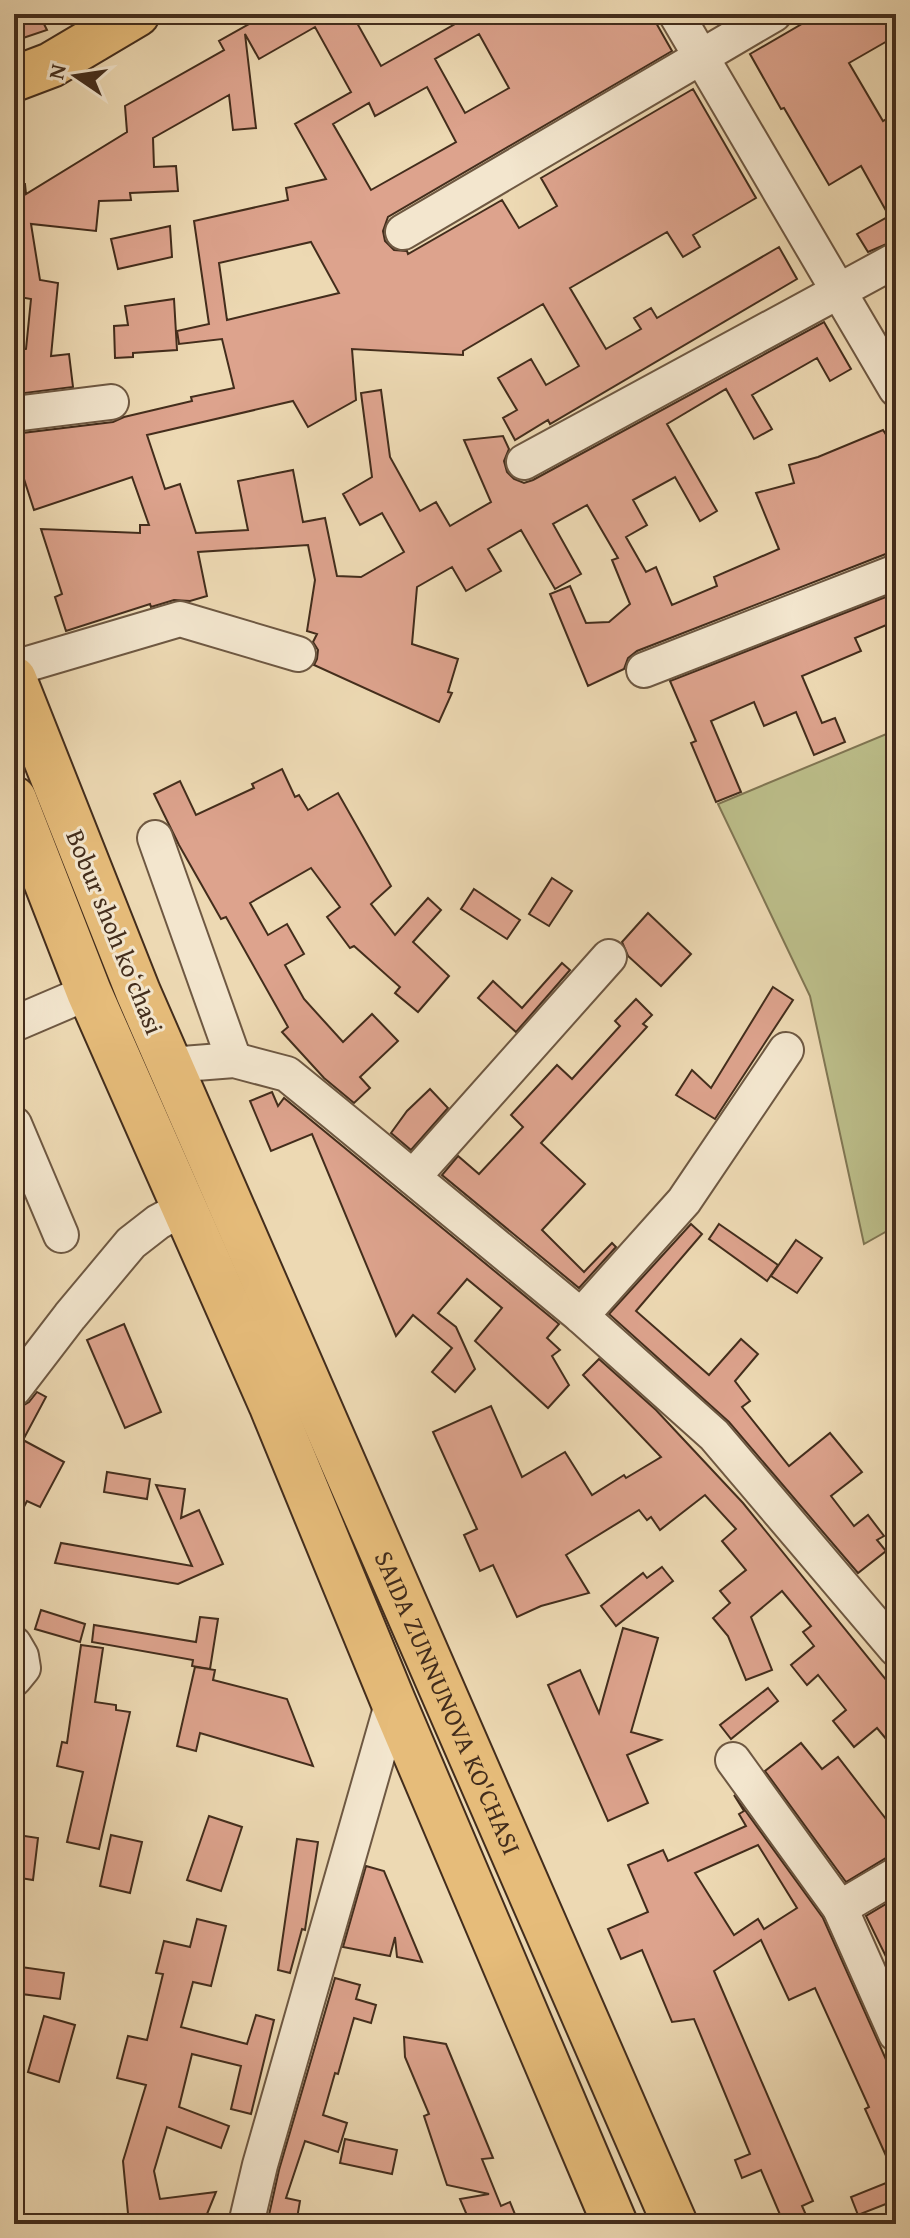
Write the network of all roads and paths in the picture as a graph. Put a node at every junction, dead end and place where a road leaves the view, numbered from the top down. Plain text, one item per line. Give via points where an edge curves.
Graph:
1 (137, 14) edge
2 (676, 14) edge
3 (774, 14) edge
4 (699, 56) junction
5 (14, 79) edge
6 (403, 232) dead end
7 (896, 260) edge
8 (838, 292) junction
9 (896, 389) edge
10 (111, 402) dead end
11 (14, 414) edge
12 (524, 462) dead end
13 (896, 572) edge
14 (298, 654) dead end
15 (14, 668) edge
16 (644, 670) dead end
17 (14, 679) edge
18 (14, 799) edge
19 (155, 838) dead end
20 (609, 957) dead end
21 (89, 992) junction
22 (14, 1024) edge
23 (786, 1050) dead end
24 (234, 1060) junction
25 (170, 1065) junction
26 (14, 1124) edge
27 (413, 1177) junction
28 (221, 1182) joint
29 (184, 1208) junction
30 (61, 1235) dead end
31 (581, 1316) junction
32 (312, 1387) junction
33 (14, 1389) edge
34 (271, 1404) junction
35 (14, 1644) edge
36 (896, 1649) edge
37 (14, 1679) edge
38 (393, 1701) junction
39 (733, 1760) dead end
40 (896, 1875) edge
41 (840, 1908) junction
42 (896, 2034) edge
43 (246, 2224) edge
44 (615, 2224) edge
45 (675, 2224) edge

1 - 5 main road via 51,65
2 - 4 street
3 - 4 street
4 - 6 street
4 - 8 street
7 - 8 street
8 - 9 street
8 - 12 street
10 - 11 street
13 - 16 street
14 - 15 street via 180,619
17 - 25 main road, Bobur shoh koʻchasi
18 - 21 main road, Bobur shoh koʻchasi
19 - 24 street
20 - 27 street
21 - 22 street
21 - 29 main road, Bobur shoh koʻchasi
23 - 31 street via 684,1201
24 - 25 street
24 - 27 street via 287,1074
25 - 28 main road, Bobur shoh koʻchasi
26 - 30 street
27 - 31 street
28 - 32 main road, SAIDA ZUNNUNOVA KO'CHASI
29 - 33 street via 131,1243
29 - 34 main road, SAIDA ZUNNUNOVA KO'CHASI
31 - 36 street via 714,1435
32 - 34 main road
32 - 45 main road, SAIDA ZUNNUNOVA KO'CHASI
34 - 38 main road, SAIDA ZUNNUNOVA KO'CHASI
35 - 37 street via 23,1668
38 - 43 street
38 - 44 main road, SAIDA ZUNNUNOVA KO'CHASI
39 - 41 street
40 - 41 street
41 - 42 street

